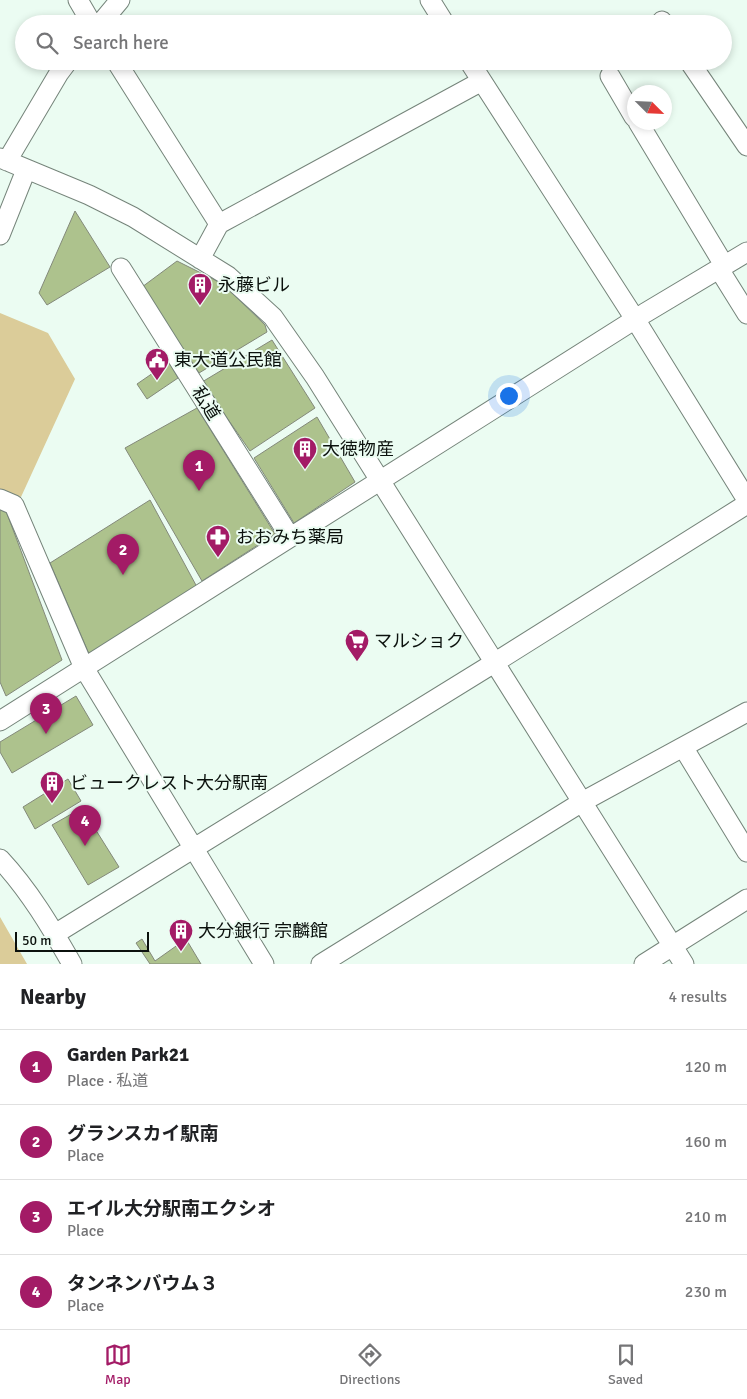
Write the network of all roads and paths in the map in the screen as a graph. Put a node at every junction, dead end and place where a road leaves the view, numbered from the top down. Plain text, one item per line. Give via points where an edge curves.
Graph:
1 (78, 0) edge
2 (120, 0) edge
3 (430, 0) edge
4 (87, 15) edge
5 (108, 15) edge
6 (439, 15) edge
7 (61, 70) edge
8 (122, 70) edge
9 (475, 70) edge
10 (696, 70) edge
11 (610, 76) dead end
12 (482, 81) junction
13 (627, 105) edge
14 (643, 130) edge
15 (747, 146) edge
16 (4, 160) edge
17 (26, 170) junction
18 (219, 224) junction
19 (0, 235) edge
20 (747, 252) edge
21 (200, 259) junction
22 (721, 267) junction
23 (121, 268) dead end
24 (747, 314) edge
25 (635, 319) junction
26 (379, 481) junction
27 (0, 500) edge
28 (747, 500) edge
29 (747, 504) edge
30 (290, 537) junction
31 (494, 663) junction
32 (84, 668) junction
33 (747, 712) edge
34 (0, 721) edge
35 (683, 747) junction
36 (582, 802) junction
37 (193, 848) junction
38 (747, 852) edge
39 (0, 858) edge
40 (747, 900) edge
41 (54, 934) junction
42 (673, 946) junction
43 (72, 964) edge
44 (264, 964) edge
45 (321, 964) edge
46 (644, 964) edge
47 (684, 964) edge

1 - 4 street
2 - 5 street
3 - 6 street
7 - 16 street
8 - 18 street
9 - 12 street
10 - 15 street
11 - 13 street
12 - 18 street
12 - 25 street
14 - 22 street
16 - 17 street
17 - 19 street
17 - 21 street via 134,217
18 - 21 street
20 - 22 street
21 - 26 street via 228,276 273,317
22 - 24 street
22 - 25 street
23 - 30 street, 私道
25 - 26 street
25 - 28 street
26 - 30 street
26 - 31 street
27 - 32 street via 14,505
29 - 31 street
30 - 32 street
31 - 36 street
31 - 37 street
32 - 34 street
32 - 37 street
33 - 35 street
35 - 36 street
35 - 38 street
36 - 42 street
36 - 45 street
37 - 41 street
37 - 44 street
39 - 41 street via 24,887
40 - 42 street
41 - 43 street
42 - 46 street
42 - 47 street

